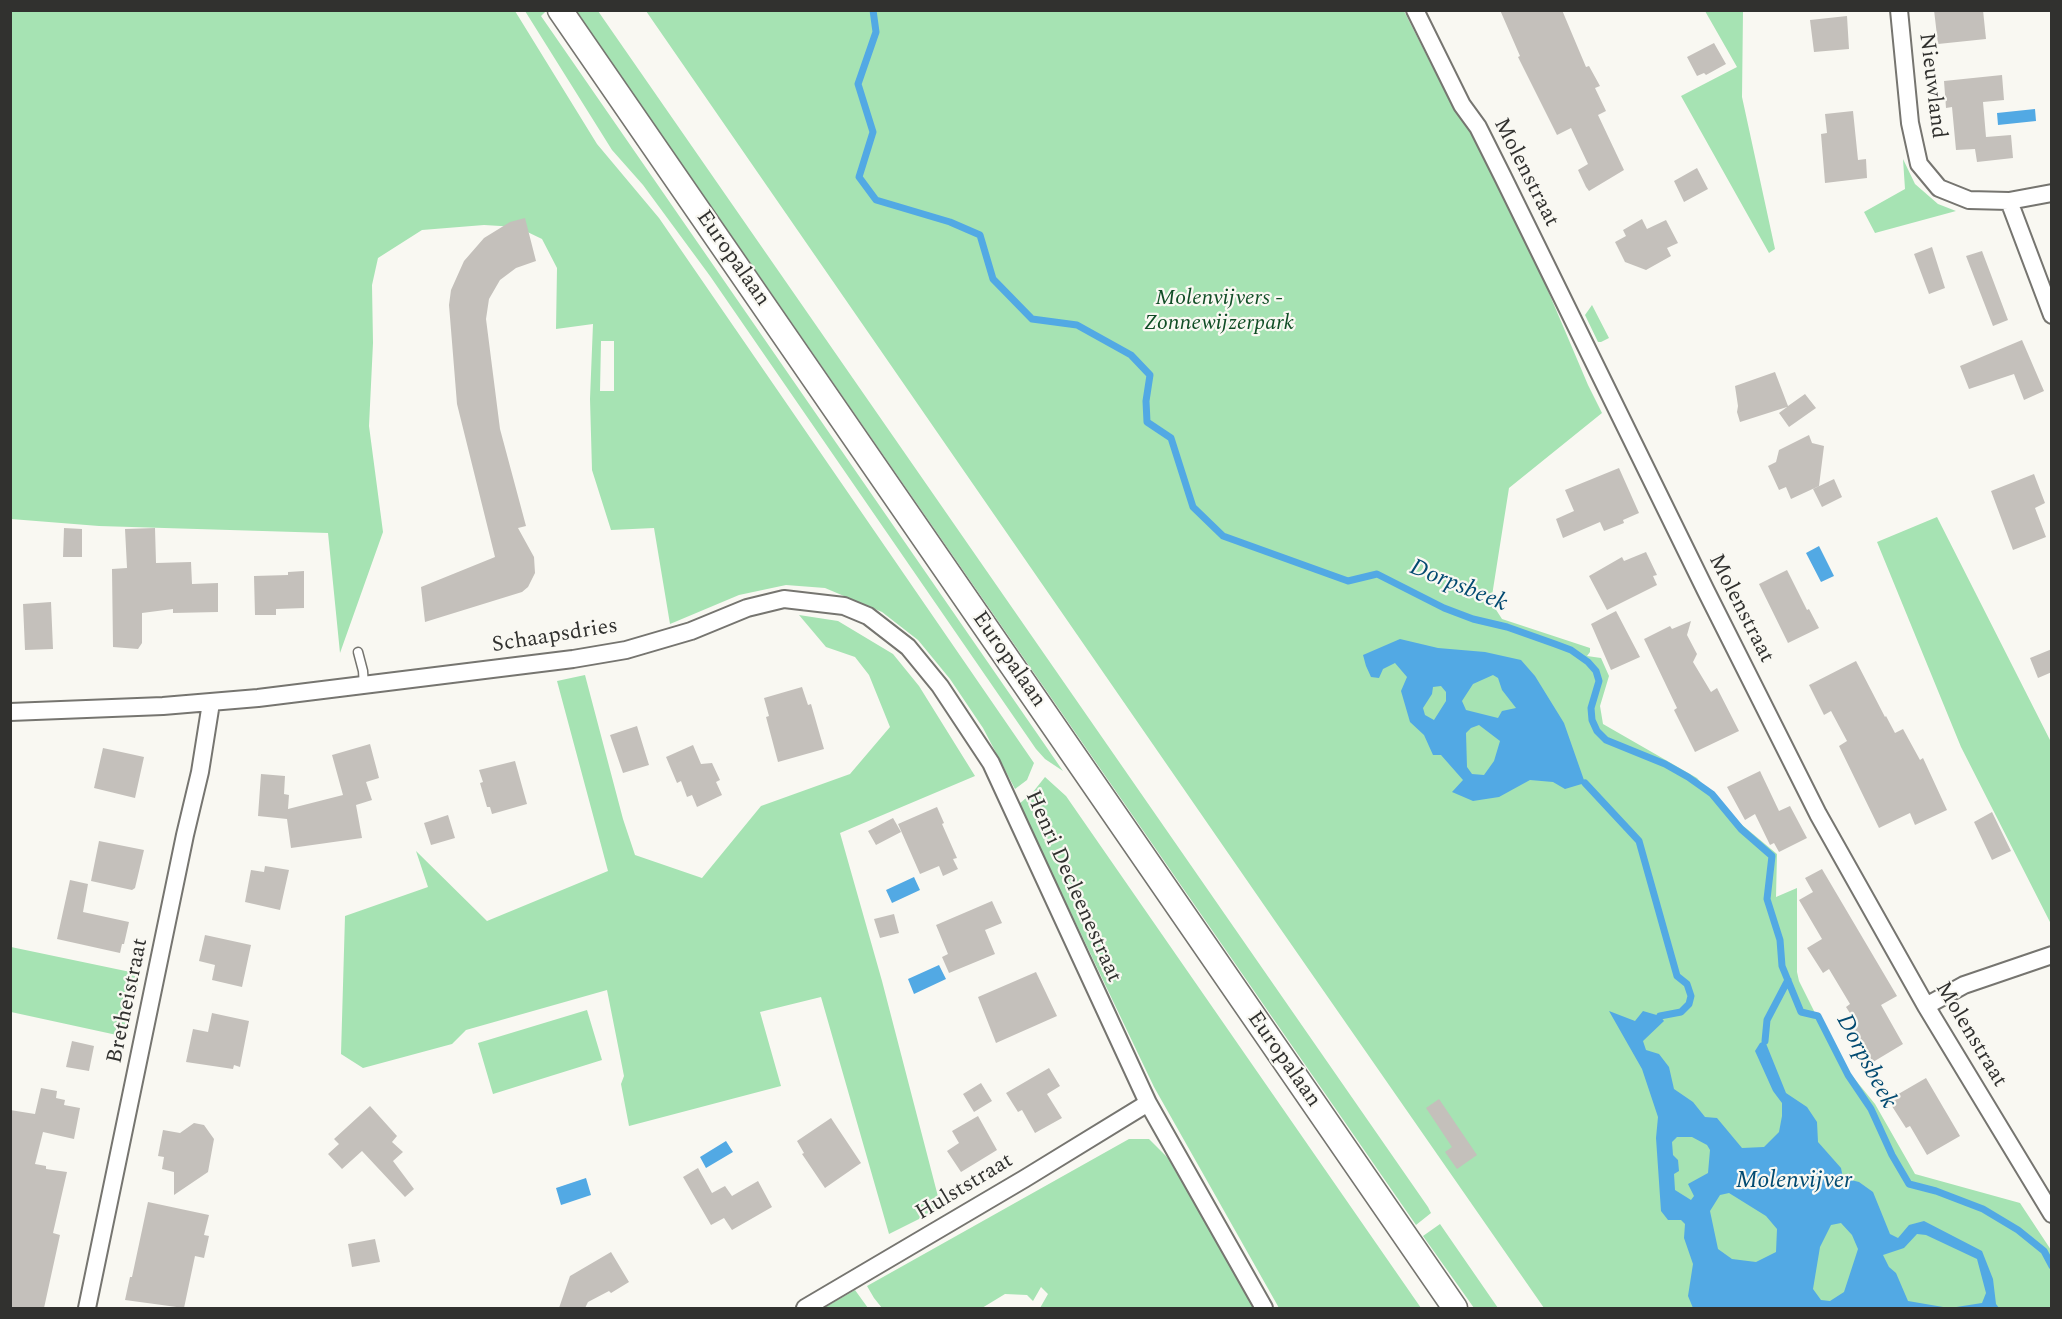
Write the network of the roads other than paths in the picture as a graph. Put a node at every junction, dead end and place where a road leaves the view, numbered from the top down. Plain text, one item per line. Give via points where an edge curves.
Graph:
1 (560, 10) edge
2 (1415, 10) edge
3 (1899, 10) edge
4 (2052, 193) edge
5 (2009, 201) junction
6 (2052, 315) edge
7 (747, 608) joint
8 (358, 652) dead end
9 (364, 686) junction
10 (211, 703) junction
11 (10, 712) edge
12 (2052, 955) edge
13 (1926, 1006) junction
14 (1148, 1103) junction
15 (2052, 1214) edge
16 (87, 1308) edge
17 (805, 1308) edge
18 (1264, 1308) edge
19 (1455, 1308) edge

1 - 19 main road, Europalaan
2 - 13 street, Molenstraat via 1462,105 1478,127 1813,803
3 - 5 street, Nieuwland via 1910,123 1919,164 1939,188 1969,200
4 - 5 street, Nieuwland
5 - 6 street
7 - 9 street, Schaapsdries via 692,631 626,650
7 - 14 street, Henri Decleenestraat via 784,598 844,606 868,616 908,647 940,686 991,763
8 - 9 lane
9 - 10 street, Schaapsdries
10 - 11 street, Schaapsdries
10 - 16 street, Bretheistraat via 200,772
12 - 13 street via 1964,985
13 - 15 street, Molenstraat
14 - 17 street, Hulststraat
14 - 18 street, Henri Decleenestraat

